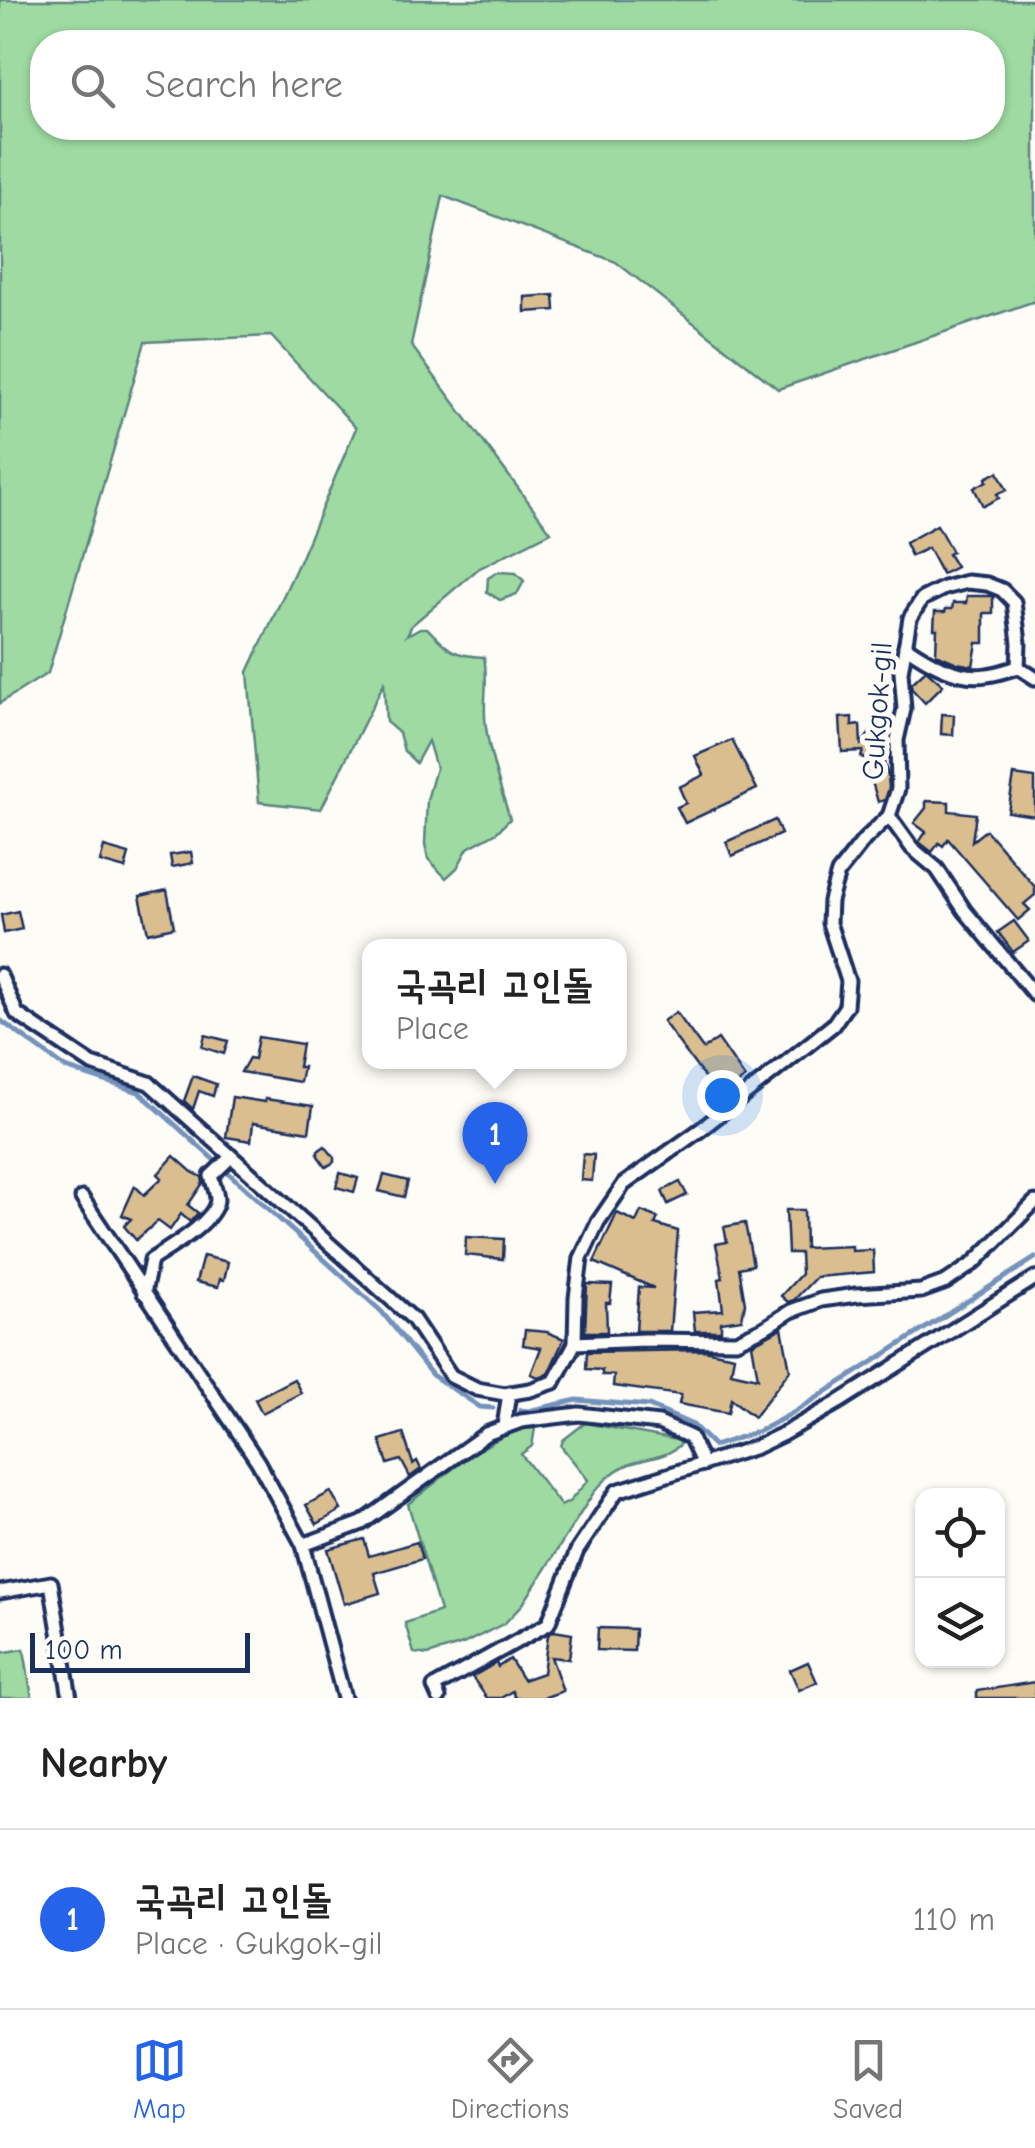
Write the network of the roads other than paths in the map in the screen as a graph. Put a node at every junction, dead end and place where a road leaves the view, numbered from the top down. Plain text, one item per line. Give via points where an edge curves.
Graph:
1 (906, 646) junction
2 (1018, 667) junction
3 (1035, 678) edge
4 (890, 816) junction
5 (0, 975) edge
6 (1035, 995) edge
7 (230, 1158) junction
8 (82, 1198) dead end
9 (1035, 1202) edge
10 (1035, 1278) edge
11 (144, 1293) junction
12 (575, 1343) junction
13 (509, 1393) junction
14 (504, 1427) junction
15 (703, 1464) junction
16 (304, 1545) junction
17 (0, 1592) edge
18 (70, 1698) edge
19 (344, 1698) edge
20 (438, 1698) edge

1 - 2 street via 955,672 984,676
1 - 2 street, Gukgok-gil via 910,618 922,600 960,584 987,584 1014,602
1 - 4 street, Gukgok-gil via 898,789
2 - 3 street
4 - 6 street, Gukgok-gil
4 - 12 street, Gukgok-gil via 838,873 830,900 848,981 846,1006 774,1072 624,1184 581,1258
5 - 7 street via 17,1014 92,1064 149,1083
7 - 11 street via 211,1176 217,1203 212,1213 152,1260
7 - 13 street via 414,1320 451,1376 477,1390
8 - 11 street
9 - 12 street via 974,1263 921,1291 821,1300 736,1341
10 - 15 street via 783,1434
11 - 16 street via 258,1462
12 - 13 street via 554,1382
13 - 14 street
14 - 15 street via 579,1414 660,1423 690,1437
14 - 16 street via 362,1523
15 - 20 street via 616,1492 577,1551 548,1624 434,1687
16 - 19 street
17 - 18 street via 51,1583

